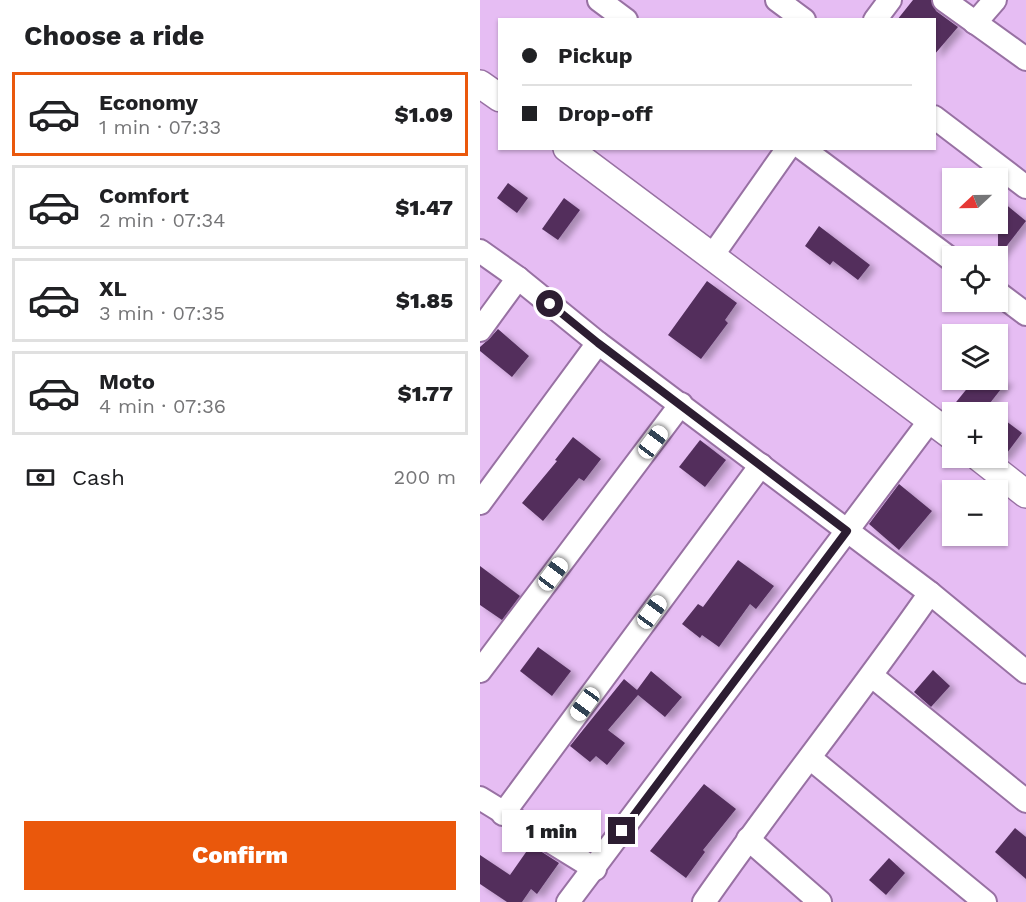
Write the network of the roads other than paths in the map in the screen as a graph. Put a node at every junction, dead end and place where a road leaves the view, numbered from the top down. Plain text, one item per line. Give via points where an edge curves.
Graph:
1 (599, 0) edge
2 (777, 0) edge
3 (890, 0) edge
4 (944, 0) edge
5 (995, 0) edge
6 (623, 18) edge
7 (801, 18) edge
8 (876, 18) edge
9 (975, 23) junction
10 (1026, 59) edge
11 (480, 84) edge
12 (498, 97) edge
13 (936, 119) edge
14 (570, 150) edge
15 (787, 150) edge
16 (805, 150) edge
17 (1026, 187) edge
18 (480, 250) edge
19 (942, 253) edge
20 (712, 256) junction
21 (518, 278) junction
22 (1008, 300) edge
23 (1026, 314) edge
24 (480, 330) edge
25 (598, 343) junction
26 (681, 404) junction
27 (931, 419) junction
28 (942, 428) edge
29 (761, 465) junction
30 (993, 468) edge
31 (1026, 494) edge
32 (480, 503) edge
33 (847, 531) junction
34 (930, 593) junction
35 (481, 668) edge
36 (1026, 672) edge
37 (872, 676) junction
38 (810, 758) junction
39 (480, 798) edge
40 (1026, 801) edge
41 (503, 814) junction
42 (748, 839) junction
43 (595, 869) junction
44 (568, 902) edge
45 (704, 902) edge
46 (820, 902) edge
47 (985, 902) edge

1 - 6 street
2 - 7 street
3 - 8 street
4 - 9 street
5 - 9 street
9 - 10 street
11 - 12 street
13 - 17 street
14 - 20 street
15 - 20 street
16 - 19 street
18 - 21 street
20 - 27 street
21 - 24 street
21 - 25 street
22 - 23 street
25 - 26 street
25 - 32 street
26 - 29 street
26 - 35 street
27 - 28 street
27 - 33 street
29 - 33 street
29 - 41 street
30 - 31 street
33 - 34 street
33 - 43 street
34 - 36 street
34 - 37 street
37 - 38 street
37 - 40 street
38 - 42 street
38 - 47 street
39 - 41 street
41 - 43 street
42 - 45 street
42 - 46 street
43 - 44 street

